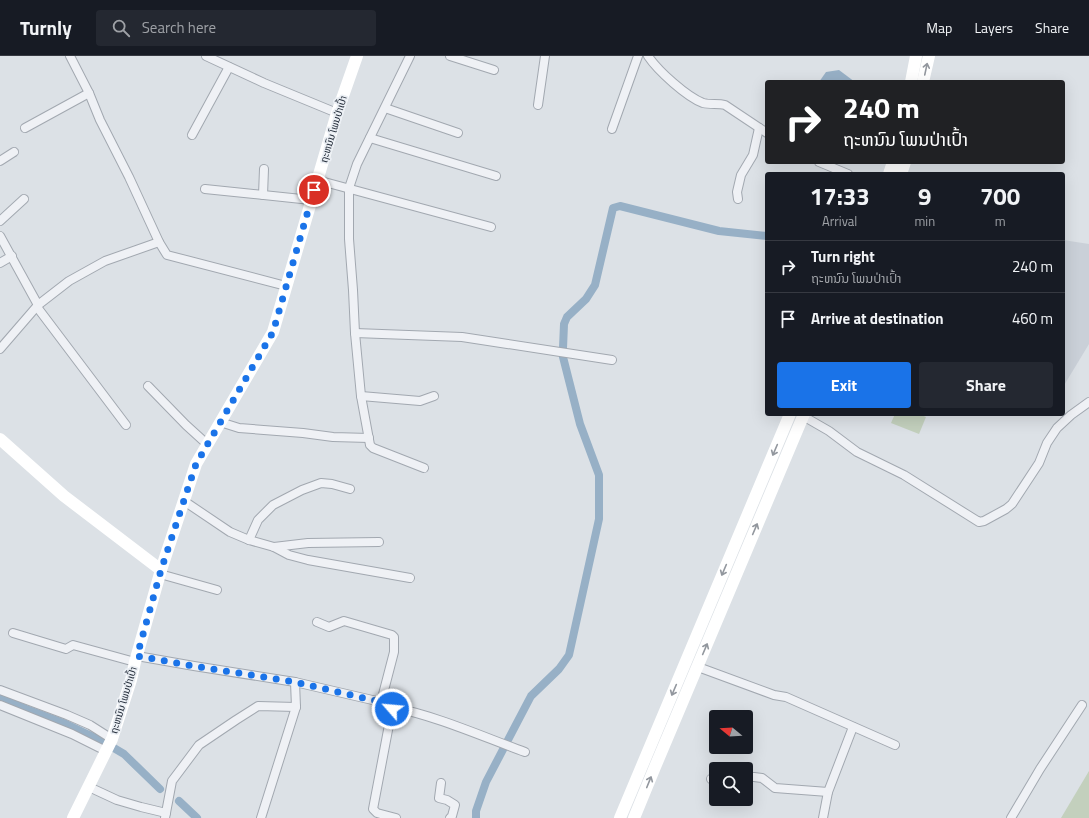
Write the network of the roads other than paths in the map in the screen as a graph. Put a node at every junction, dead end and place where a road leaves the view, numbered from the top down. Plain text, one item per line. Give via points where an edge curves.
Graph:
1 (70, 56) edge
2 (206, 56) edge
3 (357, 56) edge
4 (410, 56) edge
5 (450, 56) edge
6 (545, 56) edge
7 (638, 56) edge
8 (648, 56) edge
9 (916, 56) edge
10 (929, 56) edge
11 (229, 67) junction
12 (494, 70) dead end
13 (911, 80) edge
14 (923, 80) edge
15 (89, 93) junction
16 (538, 105) dead end
17 (385, 108) junction
18 (336, 113) junction
19 (24, 128) dead end
20 (759, 128) junction
21 (612, 129) dead end
22 (765, 131) edge
23 (458, 133) dead end
24 (192, 135) dead end
25 (370, 138) junction
26 (14, 152) dead end
27 (0, 161) edge
28 (824, 164) edge
29 (264, 169) dead end
30 (843, 172) edge
31 (496, 176) dead end
32 (317, 180) junction
33 (349, 188) junction
34 (205, 189) dead end
35 (263, 195) junction
36 (24, 199) dead end
37 (738, 199) dead end
38 (311, 200) junction
39 (0, 221) edge
40 (491, 227) dead end
41 (0, 236) edge
42 (159, 242) junction
43 (12, 256) junction
44 (0, 263) edge
45 (286, 286) junction
46 (37, 306) junction
47 (355, 333) junction
48 (0, 349) edge
49 (612, 360) dead end
50 (148, 386) dead end
51 (361, 396) junction
52 (434, 396) dead end
53 (1089, 402) edge
54 (789, 416) edge
55 (804, 416) edge
56 (805, 416) edge
57 (220, 422) junction
58 (126, 425) dead end
59 (369, 438) junction
60 (0, 439) edge
61 (208, 445) junction
62 (424, 468) dead end
63 (350, 489) dead end
64 (184, 501) junction
65 (249, 540) junction
66 (379, 542) dead end
67 (274, 547) junction
68 (161, 572) junction
69 (410, 578) dead end
70 (217, 590) dead end
71 (316, 622) dead end
72 (13, 633) dead end
73 (136, 659) junction
74 (698, 667) junction
75 (295, 682) junction
76 (0, 690) edge
77 (381, 702) junction
78 (0, 705) edge
79 (1082, 705) dead end
80 (296, 707) junction
81 (391, 707) junction
82 (853, 727) junction
83 (895, 745) dead end
84 (109, 746) junction
85 (525, 752) dead end
86 (753, 777) edge
87 (441, 783) dead end
88 (89, 787) junction
89 (828, 792) junction
90 (165, 815) edge
91 (73, 818) edge
92 (261, 818) edge
93 (396, 818) edge
94 (450, 818) edge
95 (620, 818) edge
96 (634, 818) edge
97 (823, 818) edge
98 (1011, 818) edge

1 - 15 street
2 - 11 street
3 - 18 street, ຖະຫນົນ ໂພນປ່າເປົ້າ
4 - 17 street
5 - 12 street
6 - 16 street
7 - 21 street
8 - 20 street via 664,74 696,100 725,105
9 - 13 street
14 -> 10 street
11 - 18 street
11 - 24 street
15 - 19 street
15 - 42 street
17 - 23 street
17 - 25 street
18 - 32 street, ຖະຫນົນ ໂພນປ່າເປົ້າ
20 - 22 street
20 - 37 street via 753,155 741,175
25 - 31 street
25 - 33 street
26 - 27 street
28 - 30 street
29 - 35 street
32 - 33 street
32 - 38 street, ຖະຫນົນ ໂພນປ່າເປົ້າ
33 - 40 street
33 - 47 street via 349,239
34 - 35 street
35 - 38 street
36 - 39 street
38 - 45 street, ຖະຫນົນ ໂພນປ່າເປົ້າ
41 - 43 street
42 - 45 street via 167,255
42 - 46 street via 105,261 69,281
43 - 44 street
43 - 46 street
45 - 57 street, ຖະຫນົນ ໂພນປ່າເປົ້າ via 273,332
46 - 48 street
46 - 58 street
47 - 49 street via 462,337
47 - 51 street
50 - 61 street
51 - 52 street via 420,401
51 - 59 street
53 - 56 street via 1071,414 1057,428 1047,443 1039,463 1012,504 979,522 904,476 857,452
54 -> 95 street
74 -> 55 street
57 - 59 street via 239,428
57 - 61 street, ຖະຫນົນ ໂພນປ່າເປົ້າ
59 - 62 street via 373,448
60 - 68 street via 64,496
61 - 64 street, ຖະຫນົນ ໂພນປ່າເປົ້າ via 196,464
63 - 65 street via 321,483 302,490 273,505 258,520
64 - 65 street via 230,532
64 - 68 street, ຖະຫນົນ ໂພນປ່າເປົ້າ
65 - 67 street
66 - 67 street via 308,542
67 - 69 street via 289,555 308,560
68 - 70 street
68 - 73 street, ຖະຫນົນ ໂພນປ່າເປົ້າ
71 - 77 street via 329,627 344,621 394,637 394,652
72 - 73 street via 66,649 73,645
73 - 75 street
73 - 84 street, ຖະຫນົນ ໂພນປ່າເປົ້າ
74 - 82 street via 786,697
96 -> 74 street
75 - 77 street
75 - 80 street
76 - 84 street via 90,725
77 - 81 street
78 - 84 street
79 - 98 street
80 - 90 street via 258,706 199,745 172,781
80 - 92 street
81 - 85 street via 431,717
81 - 93 street via 373,809 377,813
82 - 83 street
82 - 89 street
84 - 88 street, ຖະຫນົນ ໂພນປ່າເປົ້າ
86 - 89 street via 762,778 775,788
87 - 94 street via 439,798 455,805
88 - 90 street via 117,800
88 - 91 street, ຖະຫນົນ ໂພນປ່າເປົ້າ
89 - 97 street

